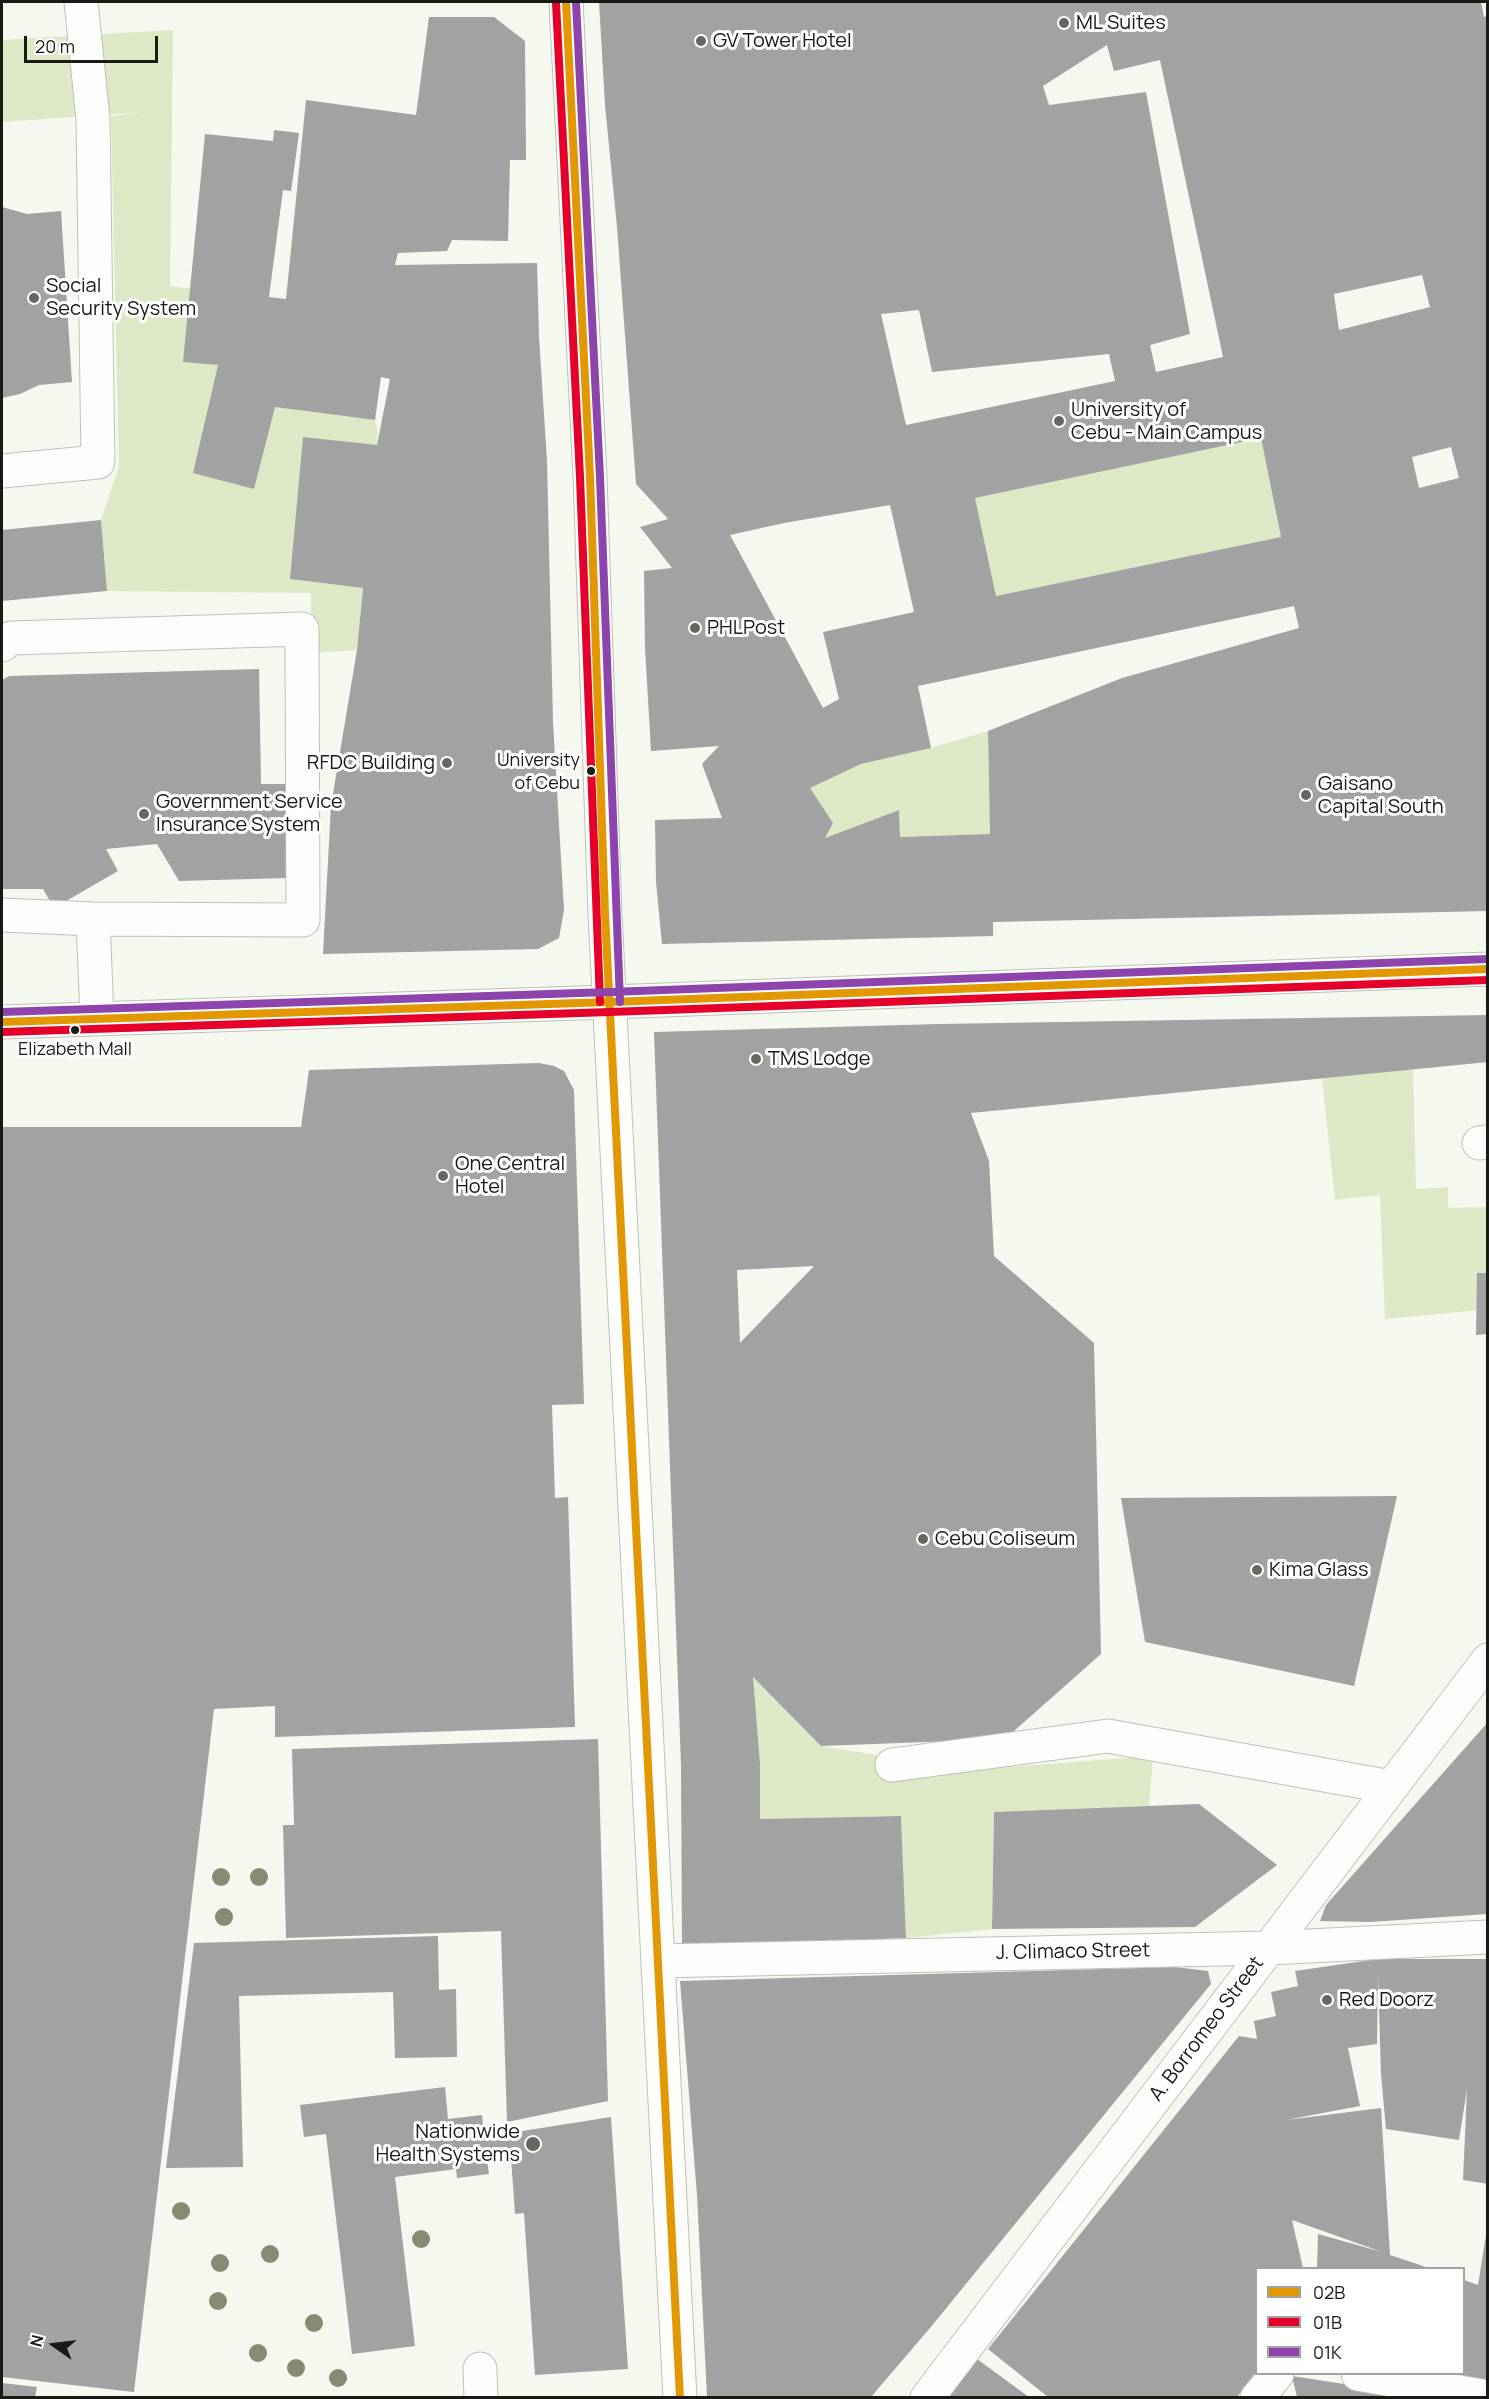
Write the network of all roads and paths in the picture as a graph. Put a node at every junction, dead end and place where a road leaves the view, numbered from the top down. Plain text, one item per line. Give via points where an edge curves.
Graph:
1 (81, 2) edge
2 (566, 2) edge
3 (2, 471) edge
4 (2, 645) edge
5 (2, 915) edge
6 (93, 919) junction
7 (1488, 969) edge
8 (610, 1002) junction
9 (97, 1018) junction
10 (2, 1022) edge
11 (1488, 1660) edge
12 (892, 1765) dead end
13 (1391, 1787) junction
14 (1488, 1937) edge
15 (1269, 1947) junction
16 (658, 1961) junction
17 (1275, 2375) edge
18 (1369, 2375) edge
19 (680, 2397) edge
20 (927, 2397) edge
21 (1257, 2397) edge
22 (1488, 2397) edge

1 - 3 street via 93,119 99,462
2 - 8 street via 590,477
4 - 6 street via 11,638 302,629 303,920
5 - 6 street
6 - 9 street
7 - 8 street
8 - 9 street
8 - 16 street
9 - 10 street
11 - 13 street, A. Borromeo Street
12 - 13 street via 1108,1736
13 - 15 street, A. Borromeo Street
14 - 15 street, J. Climaco Street
15 - 16 street, J. Climaco Street
15 - 20 street, A. Borromeo Street
16 - 19 street
17 - 21 street
18 - 22 street

